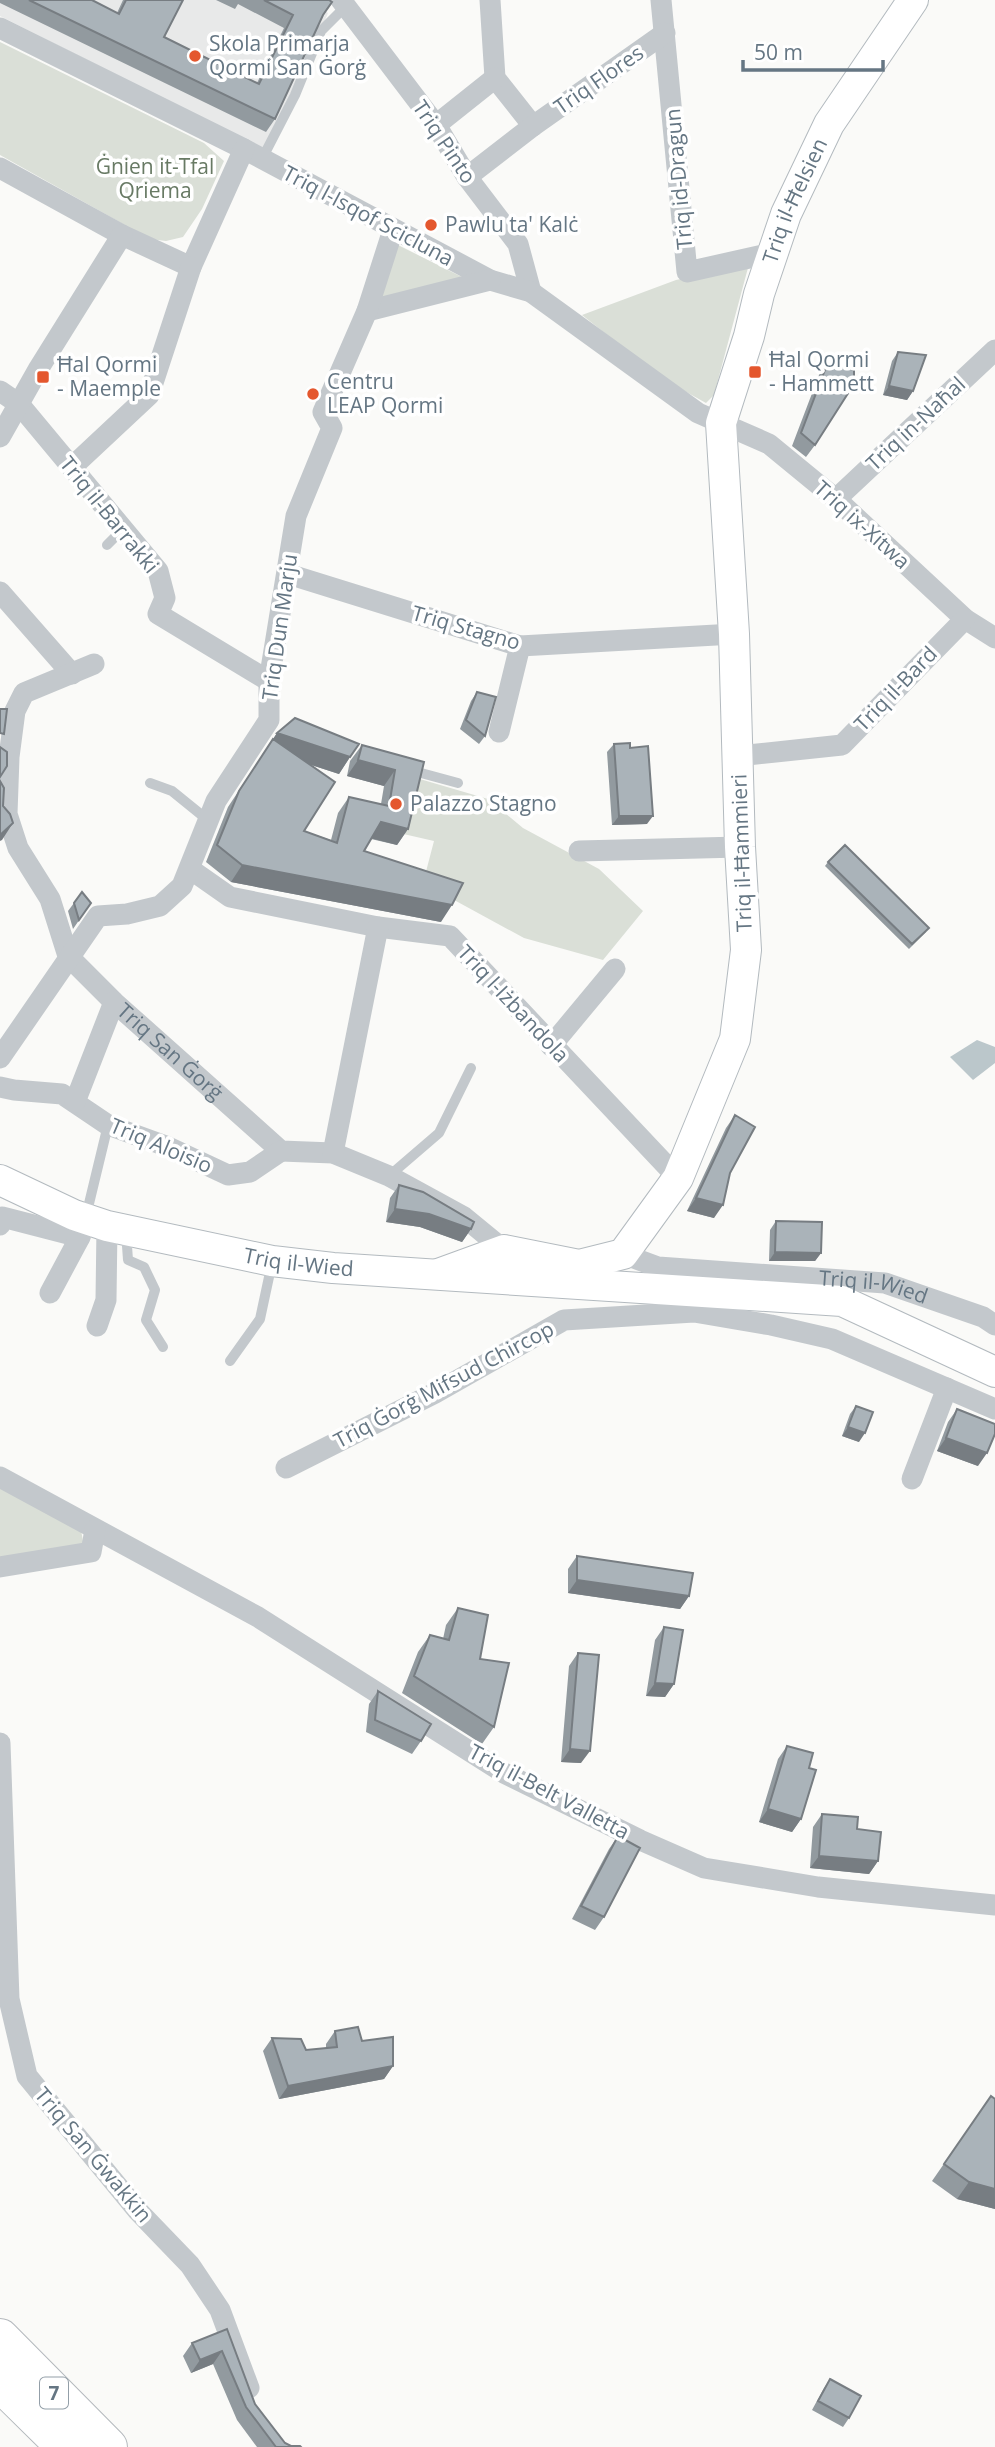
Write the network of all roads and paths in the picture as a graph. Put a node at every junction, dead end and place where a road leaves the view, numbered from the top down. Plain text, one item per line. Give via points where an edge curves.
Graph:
1 (490, 0) edge
2 (661, 0) edge
3 (913, 0) edge
4 (343, 3) edge
5 (0, 28) edge
6 (665, 33) junction
7 (495, 78) junction
8 (436, 125) junction
9 (533, 126) junction
10 (253, 154) junction
11 (0, 168) edge
12 (467, 177) junction
13 (393, 230) junction
14 (122, 235) junction
15 (772, 253) junction
16 (191, 267) junction
17 (489, 280) junction
18 (531, 292) junction
19 (367, 311) junction
20 (995, 350) edge
21 (0, 391) edge
22 (19, 404) junction
23 (721, 423) junction
24 (0, 437) edge
25 (72, 467) junction
26 (836, 499) junction
27 (123, 529) junction
28 (107, 545) dead end
29 (288, 574) junction
30 (0, 592) edge
31 (965, 619) junction
32 (734, 634) junction
33 (995, 638) edge
34 (520, 646) junction
35 (94, 664) dead end
36 (72, 674) junction
37 (269, 681) junction
38 (7, 710) edge
39 (499, 732) dead end
40 (4, 755) edge
41 (738, 756) junction
42 (393, 765) edge
43 (150, 783) dead end
44 (458, 783) dead end
45 (208, 821) junction
46 (740, 846) junction
47 (579, 851) dead end
48 (190, 869) junction
49 (378, 927) junction
50 (68, 956) junction
51 (615, 969) dead end
52 (114, 1002) junction
53 (551, 1046) junction
54 (0, 1058) edge
55 (471, 1068) dead end
56 (0, 1087) edge
57 (75, 1102) junction
58 (108, 1125) junction
59 (281, 1151) junction
60 (333, 1153) junction
61 (389, 1176) junction
62 (678, 1178) junction
63 (0, 1180) edge
64 (0, 1225) edge
65 (100, 1228) junction
66 (504, 1250) junction
67 (623, 1254) junction
68 (272, 1261) junction
69 (438, 1274) junction
70 (609, 1286) junction
71 (50, 1293) dead end
72 (607, 1319) junction
73 (881, 1319) junction
74 (995, 1325) edge
75 (97, 1326) dead end
76 (163, 1347) dead end
77 (868, 1353) junction
78 (230, 1361) dead end
79 (995, 1371) edge
80 (947, 1388) junction
81 (995, 1409) edge
82 (286, 1468) dead end
83 (0, 1477) edge
84 (912, 1479) dead end
85 (94, 1530) junction
86 (0, 1567) edge
87 (0, 1743) edge
88 (995, 1905) edge
89 (0, 2338) edge
90 (0, 2382) edge
91 (257, 2409) edge
92 (66, 2447) edge
93 (108, 2447) edge

1 - 7 street
2 - 6 street, Triq id-Dragun
3 - 15 street, Triq il-Ħelsien via 829,124
4 - 8 street, Triq Pinto
4 - 10 lane via 321,31 295,95
5 - 10 street, Triq l-Isqof Scicluna
6 - 9 street, Triq Flores
6 - 15 street, Triq id-Dragun via 687,272
7 - 8 street
7 - 9 street
8 - 12 street, Triq Pinto
9 - 12 street, Triq Flores
10 - 13 street, Triq l-Isqof Scicluna
10 - 16 street
11 - 14 street
12 - 18 street, Triq Pinto via 518,244
13 - 17 street, Triq l-Isqof Scicluna
13 - 19 street, Triq Dun Marju
14 - 16 street
14 - 22 street
15 - 23 street, Triq il-Ħelsien
16 - 25 street via 149,395
17 - 18 street, Triq l-Isqof Scicluna
17 - 19 street
18 - 23 street, Triq l-Isqof Scicluna via 698,413
19 - 29 street, Triq Dun Marju via 323,412 332,428 296,516
20 - 26 street, Triq in-Naħal
21 - 22 street, Triq il-Barrakki
22 - 24 street
22 - 25 street, Triq il-Barrakki
23 - 26 street, Triq ix-Xitwa via 769,444
23 - 32 street, Triq il-Ħammieri
25 - 27 street, Triq il-Barrakki
26 - 31 street, Triq ix-Xitwa
27 - 28 lane
27 - 37 street, Triq il-Barrakki via 158,571 166,598 158,614
29 - 34 street, Triq Stagno
29 - 37 street, Triq Dun Marju
30 - 36 street
31 - 33 street, Triq ix-Xitwa
31 - 41 street, Triq il-Bard via 842,745
32 - 34 street, Triq Stagno
32 - 41 street, Triq il-Ħammieri
34 - 39 street
35 - 36 street, Triq San Ġorġ
36 - 38 street, Triq San Ġorġ via 24,693
37 - 45 street, Triq Dun Marju via 275,722 216,801
38 - 40 street, Triq San Ġorġ
40 - 50 street, Triq San Ġorġ via 7,814 18,848 50,899
41 - 46 street, Triq il-Ħammieri
42 - 44 lane
43 - 45 lane via 172,791
45 - 48 street, Triq Dun Marju
46 - 47 street
46 - 62 street, Triq il-Ħammieri via 746,950 735,1040
48 - 49 street, Triq l-Iżbandola via 230,897
48 - 50 street, Triq Dun Marju via 182,886 160,906 98,916
49 - 53 street, Triq l-Iżbandola via 450,936
49 - 60 street
50 - 52 street, Triq San Ġorġ
50 - 54 street, Triq Dun Marju
51 - 53 street
52 - 57 street
52 - 59 street, Triq San Ġorġ
53 - 62 street, Triq l-Iżbandola
55 - 61 lane via 439,1133
56 - 57 street, Triq Aloisio via 62,1094
57 - 58 street, Triq Aloisio
58 - 59 street, Triq Aloisio via 228,1175 250,1172
58 - 65 lane
59 - 60 street
60 - 61 street
61 - 66 street via 464,1217
62 - 67 street, Triq il-Ħammieri
63 - 65 street, Triq il-Wied
64 - 65 street via 2,1217
65 - 68 street, Triq il-Wied
65 - 71 street
65 - 75 street via 106,1300
65 - 76 lane via 128,1260 144,1267 155,1290 146,1320
66 - 67 street via 579,1265
66 - 69 street
67 - 74 street, Triq il-Wied via 658,1267 885,1283
68 - 69 street, Triq il-Wied
68 - 78 lane via 260,1319
69 - 70 street, Triq il-Wied
70 - 72 street
70 - 73 street, Triq il-Wied via 842,1301
72 - 77 street via 694,1312 832,1339
72 - 82 street, Triq Ġorġ Mifsud Chircop via 564,1320 435,1393
73 - 77 street, Triq il-Wied
73 - 79 street, Triq il-Wied
77 - 80 street
80 - 81 street
80 - 84 street
83 - 85 street, Triq il-Belt Valletta
85 - 86 street via 91,1552
85 - 88 street, Triq il-Belt Valletta via 258,1617 504,1773 704,1868 818,1887
87 - 91 street, Triq San Ġwakkin via 9,1999 27,2076 138,2211 190,2265 220,2310
89 - 93 highway, 7
90 - 92 highway, 7

